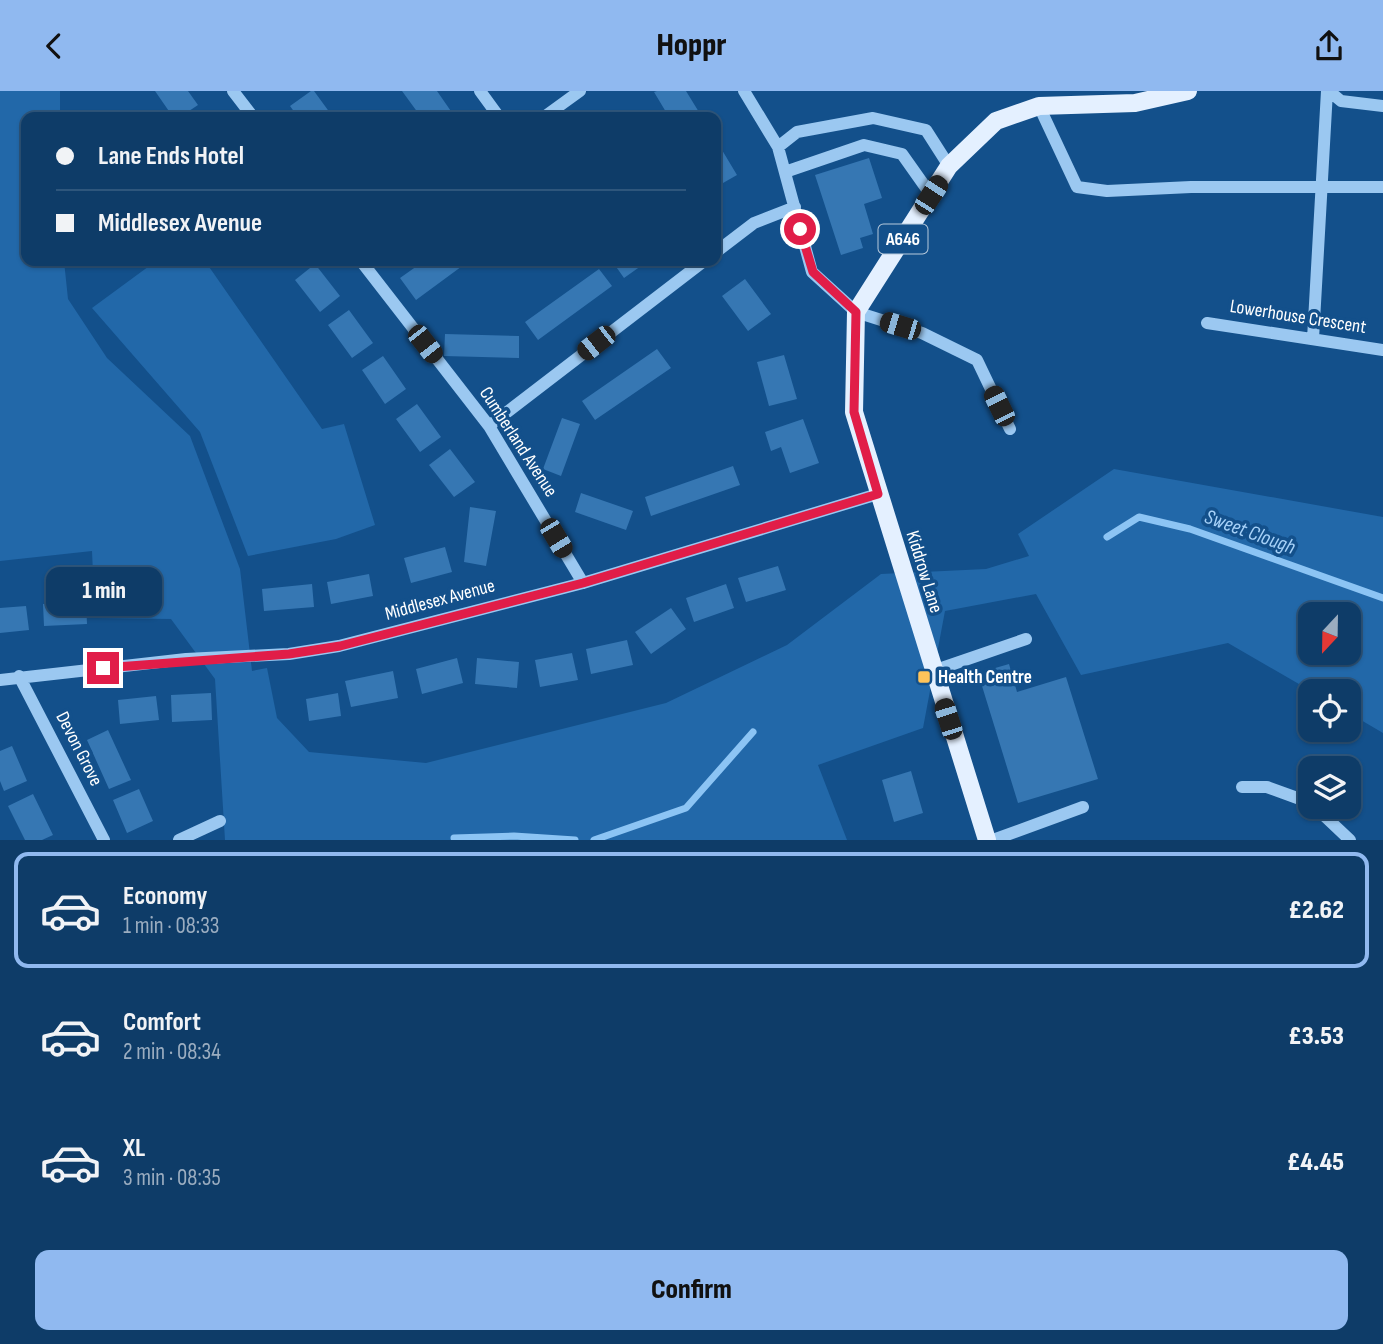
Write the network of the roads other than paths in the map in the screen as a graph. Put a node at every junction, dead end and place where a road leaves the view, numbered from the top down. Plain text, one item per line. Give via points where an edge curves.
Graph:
1 (233, 91) edge
2 (480, 91) edge
3 (580, 91) edge
4 (744, 91) edge
5 (1188, 91) edge
6 (1328, 91) edge
7 (1039, 106) junction
8 (1383, 106) edge
9 (249, 112) edge
10 (495, 112) edge
11 (551, 112) edge
12 (778, 146) junction
13 (950, 166) junction
14 (785, 172) junction
15 (1321, 187) junction
16 (1383, 187) edge
17 (931, 195) junction
18 (794, 207) junction
19 (721, 248) edge
20 (365, 266) edge
21 (697, 266) edge
22 (856, 312) junction
23 (1207, 323) dead end
24 (1313, 339) junction
25 (1383, 350) edge
26 (489, 426) junction
27 (1010, 429) dead end
28 (878, 494) junction
29 (583, 583) junction
30 (1026, 639) dead end
31 (933, 671) junction
32 (19, 676) junction
33 (0, 680) edge
34 (1242, 787) dead end
35 (1298, 798) edge
36 (1083, 807) dead end
37 (1328, 819) edge
38 (220, 821) dead end
39 (104, 840) edge
40 (179, 840) edge
41 (987, 840) edge
42 (993, 840) edge
43 (1350, 840) edge

1 - 9 street
2 - 10 street
3 - 11 street
4 - 12 street
5 - 7 main road, A646 via 1135,103
6 - 8 street via 1341,101
6 - 15 street
7 - 13 main road, A646 via 996,121
7 - 15 street via 1077,187 1107,191
12 - 13 street via 797,132 873,118 926,130
12 - 14 street
13 - 17 main road, A646
14 - 17 street via 864,145 902,154
14 - 18 street
15 - 16 street
15 - 24 street
17 - 22 main road, A646
18 - 19 street via 754,223
18 - 22 street via 813,272
20 - 26 street, Cumberland Avenue
21 - 26 street
22 - 27 street via 922,333 977,360
22 - 28 main road, Kiddrow Lane via 854,412
23 - 24 street, Lowerhouse Crescent
24 - 25 street, Lowerhouse Crescent
26 - 29 street, Cumberland Avenue
28 - 29 street, Middlesex Avenue
28 - 31 main road, Kiddrow Lane
29 - 32 street, Middlesex Avenue via 340,646
30 - 31 street
31 - 41 main road, Kiddrow Lane
32 - 33 street, Middlesex Avenue
32 - 39 street, Devon Grove
34 - 35 street via 1267,787
36 - 42 street
37 - 43 street
38 - 40 street

